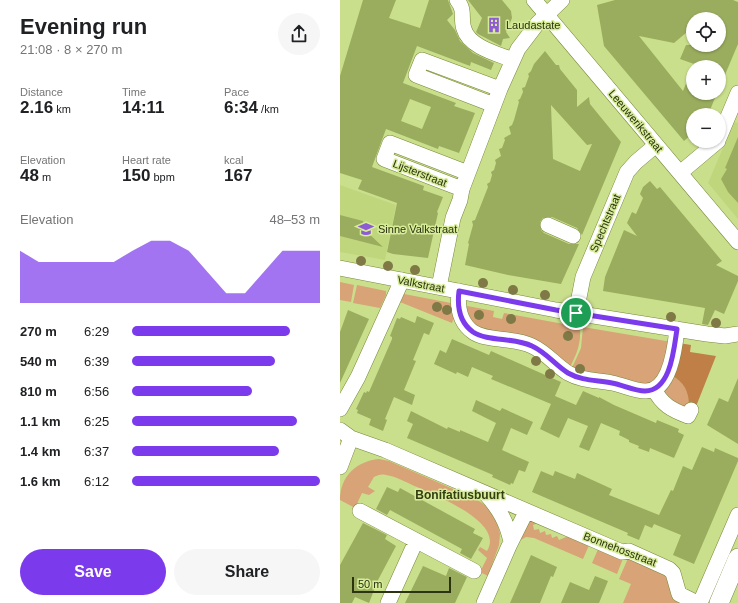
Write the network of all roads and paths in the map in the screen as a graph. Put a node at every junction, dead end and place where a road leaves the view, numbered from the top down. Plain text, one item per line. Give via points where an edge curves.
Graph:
1 (457, 0) edge
2 (534, 0) edge
3 (562, 0) edge
4 (546, 14) junction
5 (513, 60) junction
6 (500, 89) junction
7 (738, 93) edge
8 (494, 106) junction
9 (726, 121) edge
10 (656, 145) junction
11 (710, 148) edge
12 (468, 172) junction
13 (680, 173) junction
14 (462, 189) junction
15 (548, 225) dead end
16 (738, 242) edge
17 (596, 245) junction
18 (340, 268) edge
19 (402, 280) junction
20 (439, 287) junction
21 (459, 291) junction
22 (576, 313) junction
23 (677, 329) junction
24 (738, 334) edge
25 (654, 389) junction
26 (341, 405) edge
27 (690, 413) dead end
28 (346, 434) edge
29 (340, 467) edge
30 (486, 493) junction
31 (360, 511) dead end
32 (526, 512) junction
33 (738, 515) edge
34 (416, 540) junction
35 (511, 542) junction
36 (738, 558) edge
37 (474, 571) dead end
38 (388, 603) edge
39 (484, 603) edge
40 (696, 603) edge
41 (700, 603) edge
42 (719, 603) edge

1 - 5 street via 462,6 464,30 478,46
2 - 4 street, Leeuwerikstraat
3 - 4 street
4 - 5 street via 522,43
4 - 10 street, Leeuwerikstraat
5 - 6 street
6 - 8 street
6 - 8 street via 422,60 416,76
7 - 9 street
8 - 12 street
10 - 13 street, Leeuwerikstraat
10 - 17 street, Spechtstraat via 627,172
11 - 13 street
12 - 14 street
12 - 14 street, Lijsterstraat via 390,143 384,159
13 - 16 street, Leeuwerikstraat
14 - 20 street via 453,218
15 - 17 street
17 - 22 street, Spechtstraat via 583,277
18 - 19 street, Valkstraat
19 - 20 street, Valkstraat
19 - 26 street via 358,377
20 - 21 street, Valkstraat
21 - 22 street, Valkstraat
21 - 25 street via 458,304 462,319 477,334 531,346 552,358 568,373 580,378 614,383 641,391
22 - 23 street, Valkstraat
23 - 24 street, Valkstraat via 717,335
23 - 25 street via 667,373
25 - 27 street via 666,406
28 - 29 street
28 - 30 street, Bonnehosstraat
30 - 32 street, Bonnehosstraat
30 - 35 street via 501,512
31 - 34 street
32 - 35 street
32 - 40 street, Bonnehosstraat via 622,552 629,550 665,567 673,574 679,594
33 - 41 street
34 - 37 street
34 - 38 street
35 - 39 street
36 - 42 main road

